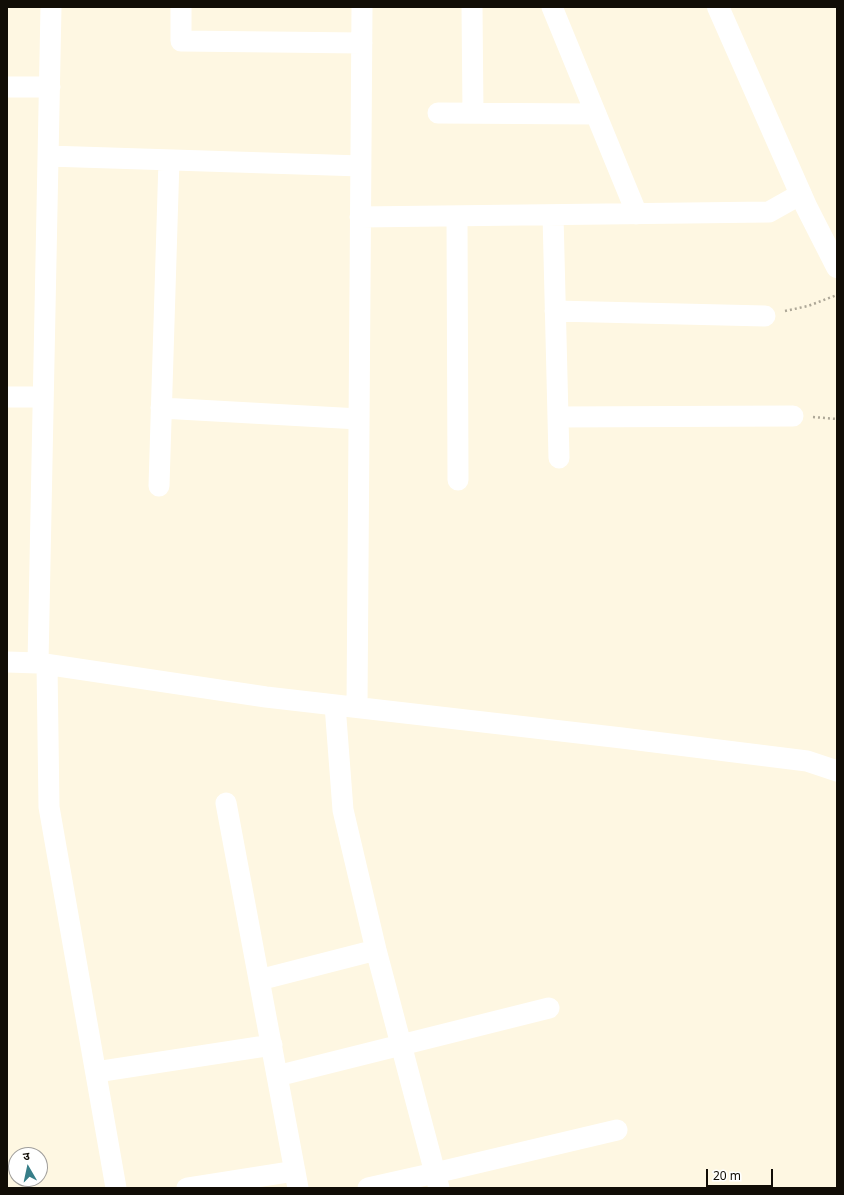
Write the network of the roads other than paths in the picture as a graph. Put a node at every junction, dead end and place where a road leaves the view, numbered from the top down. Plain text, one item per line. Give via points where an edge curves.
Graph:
1 (51, 7) edge
2 (181, 7) edge
3 (362, 7) edge
4 (472, 7) edge
5 (552, 7) edge
6 (718, 7) edge
7 (362, 42) junction
8 (7, 87) edge
9 (50, 87) junction
10 (438, 113) dead end
11 (474, 113) junction
12 (596, 114) junction
13 (48, 156) junction
14 (169, 160) junction
15 (361, 166) junction
16 (801, 194) junction
17 (553, 214) junction
18 (637, 214) junction
19 (457, 216) junction
20 (360, 217) junction
21 (837, 266) edge
22 (556, 311) junction
23 (765, 316) road end
24 (7, 396) edge
25 (43, 397) junction
26 (161, 408) junction
27 (793, 416) dead end
28 (558, 417) junction
29 (359, 419) junction
30 (559, 458) dead end
31 (458, 480) dead end
32 (159, 486) dead end
33 (7, 662) edge
34 (43, 664) junction
35 (335, 705) junction
36 (357, 708) junction
37 (837, 771) edge
38 (226, 803) dead end
39 (376, 950) junction
40 (260, 980) junction
41 (549, 1008) dead end
42 (272, 1045) junction
43 (401, 1045) junction
44 (96, 1072) junction
45 (277, 1076) junction
46 (617, 1130) dead end
47 (296, 1179) edge
48 (437, 1181) edge
49 (116, 1188) edge
50 (187, 1188) edge
51 (368, 1188) edge

1 - 9 street
2 - 7 street via 181,41
3 - 7 street
4 - 11 street
5 - 12 street
6 - 16 street
7 - 15 street
8 - 9 street
9 - 13 street
10 - 11 street
11 - 12 street
12 - 18 street
13 - 14 street
13 - 25 street
14 - 15 street
14 - 26 street
15 - 20 street
16 - 18 street via 769,212
16 - 21 street
17 - 18 street
17 - 19 street
17 - 22 street
19 - 20 street
19 - 31 street
20 - 29 street
22 - 23 street
22 - 28 street
24 - 25 street
25 - 34 street
26 - 29 street
26 - 32 street
27 - 28 street
28 - 30 street
29 - 36 street
33 - 34 street
34 - 35 street
34 - 44 street via 49,807
35 - 36 street
35 - 39 street via 343,810
36 - 37 street via 808,761
38 - 40 street
39 - 40 street
39 - 43 street
40 - 42 street
41 - 43 street
42 - 44 street
42 - 45 street
43 - 45 street
43 - 48 street
44 - 49 street
45 - 47 street
46 - 48 street
47 - 50 street
48 - 51 street

